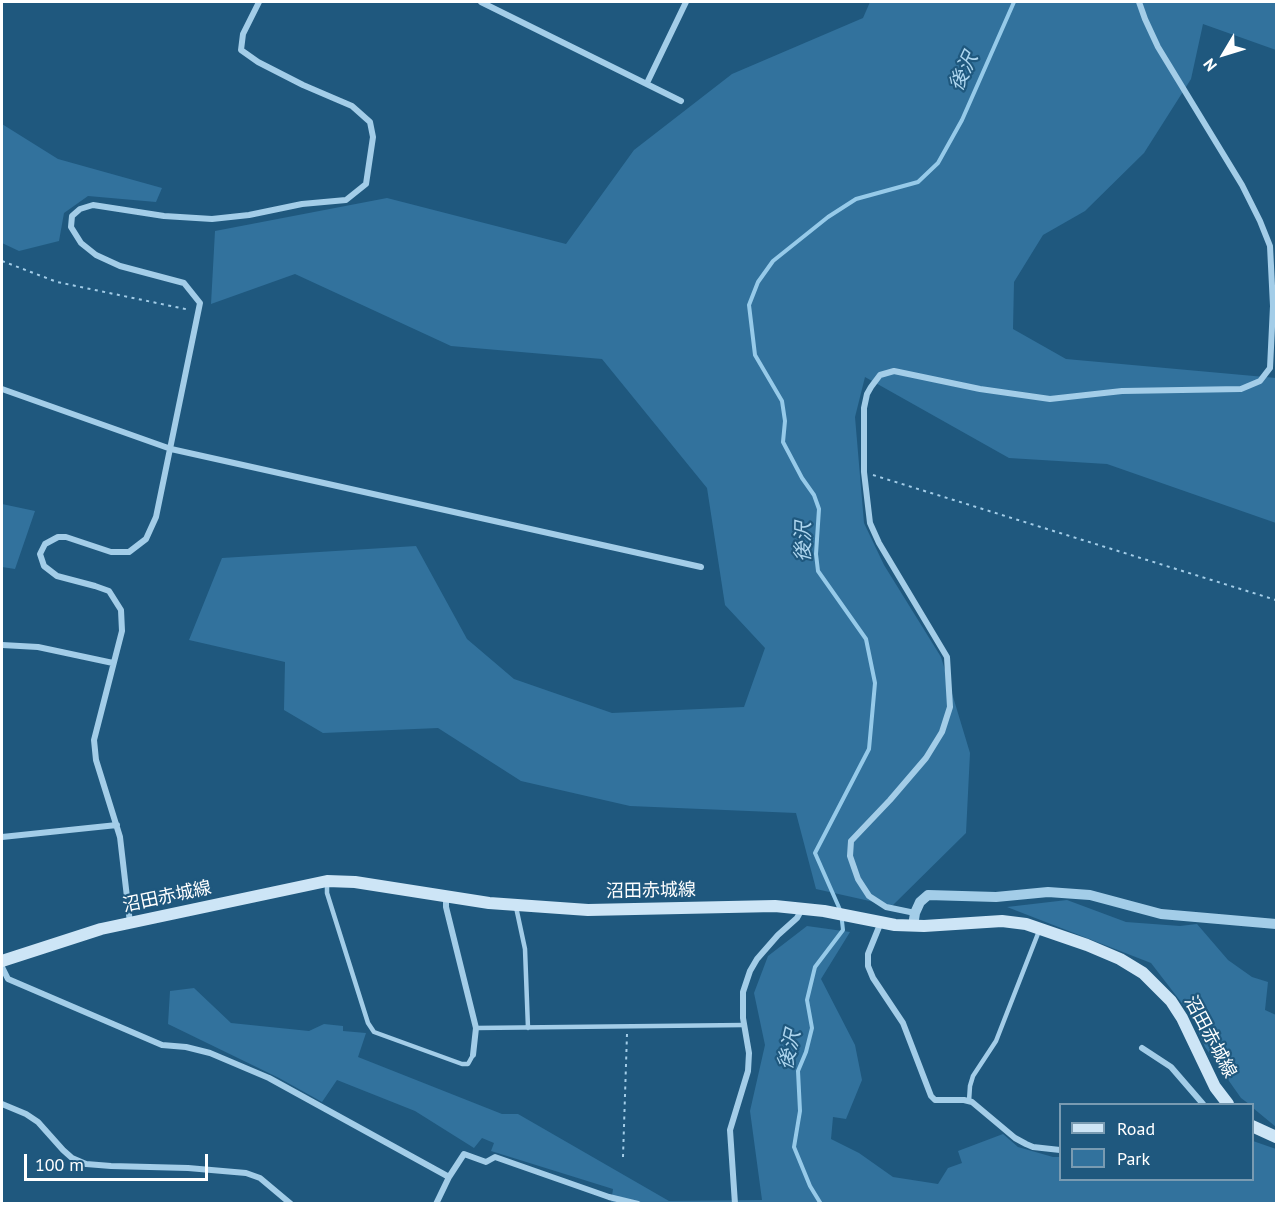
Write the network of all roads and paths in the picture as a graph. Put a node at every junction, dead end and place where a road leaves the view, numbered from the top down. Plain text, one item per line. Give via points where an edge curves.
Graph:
1 (259, 2) edge
2 (481, 2) edge
3 (686, 2) edge
4 (1139, 2) edge
5 (647, 83) junction
6 (681, 101) dead end
7 (2, 261) edge
8 (199, 311) junction
9 (2, 388) edge
10 (171, 449) junction
11 (864, 472) junction
12 (701, 567) dead end
13 (1276, 600) edge
14 (2, 645) edge
15 (113, 663) junction
16 (117, 825) junction
17 (2, 837) edge
18 (327, 881) junction
19 (447, 897) junction
20 (515, 905) junction
21 (802, 909) junction
22 (915, 912) junction
23 (881, 921) junction
24 (130, 923) junction
25 (1276, 924) edge
26 (913, 926) junction
27 (1040, 929) junction
28 (2, 961) edge
29 (2, 967) edge
30 (744, 1025) junction
31 (627, 1027) junction
32 (476, 1028) junction
33 (528, 1028) junction
34 (1142, 1048) dead end
35 (473, 1055) joint
36 (969, 1101) junction
37 (1202, 1103) edge
38 (1227, 1103) edge
39 (2, 1104) edge
40 (1254, 1127) edge
41 (1276, 1137) edge
42 (1059, 1150) edge
43 (623, 1157) dead end
44 (449, 1177) junction
45 (291, 1203) edge
46 (436, 1203) edge
47 (638, 1203) edge
48 (735, 1203) edge

1 - 8 street via 243,34 241,50 303,85 352,106 370,122 373,137 366,184 346,200 249,215 212,219 164,216 93,205 80,208 72,216 71,226 81,243 96,255 120,266 184,283 200,303
2 - 5 street
3 - 5 street
4 - 11 street via 1158,46 1242,185 1270,246 1270,368 1260,381 1241,389 1122,391 1050,399 894,370 880,375 867,394
5 - 6 street
7 - 8 path via 57,282
8 - 10 street
9 - 10 street
10 - 12 street
10 - 15 street via 156,517 146,539 129,552 111,552 57,537 45,544 40,554 44,566 57,576 108,591 121,610 122,631
11 - 13 path
11 - 22 street via 870,524 947,657 950,707 942,732 915,772 851,841 850,856 869,896 886,907
14 - 15 street via 38,647
15 - 16 street via 94,740 96,760
16 - 17 street
16 - 24 street
18 - 19 main road, 沼田赤城線 via 380,885
18 - 24 main road, 沼田赤城線
18 - 35 lane via 327,893 374,1032 462,1064 468,1064
19 - 20 main road, 沼田赤城線
19 - 32 street via 446,907
20 - 21 main road, 沼田赤城線 via 588,910 765,906
20 - 33 lane via 525,949
21 - 23 main road, 沼田赤城線
21 - 30 street via 750,971 743,992
22 - 25 street via 928,896 976,898 1076,892 1161,914
22 - 26 street
23 - 26 main road, 沼田赤城線
23 - 36 street via 867,961 873,978 903,1023 931,1096 935,1100
24 - 28 main road, 沼田赤城線 via 77,935
26 - 27 main road, 沼田赤城線 via 1002,921
27 - 36 lane via 996,1041 973,1076
27 - 38 main road, 沼田赤城線 via 1120,959 1159,987 1182,1018 1215,1087
29 - 44 street via 8,979 162,1044 210,1053 269,1078
30 - 31 lane
30 - 48 street via 748,1071 730,1130
31 - 33 lane
31 - 43 path
32 - 33 lane
32 - 35 street
34 - 37 street via 1171,1066
36 - 42 street via 1026,1144
39 - 45 street via 38,1122 72,1158 86,1164 246,1173 260,1178
40 - 41 main road
44 - 46 street
44 - 47 street via 464,1154 486,1162 495,1157 609,1197

